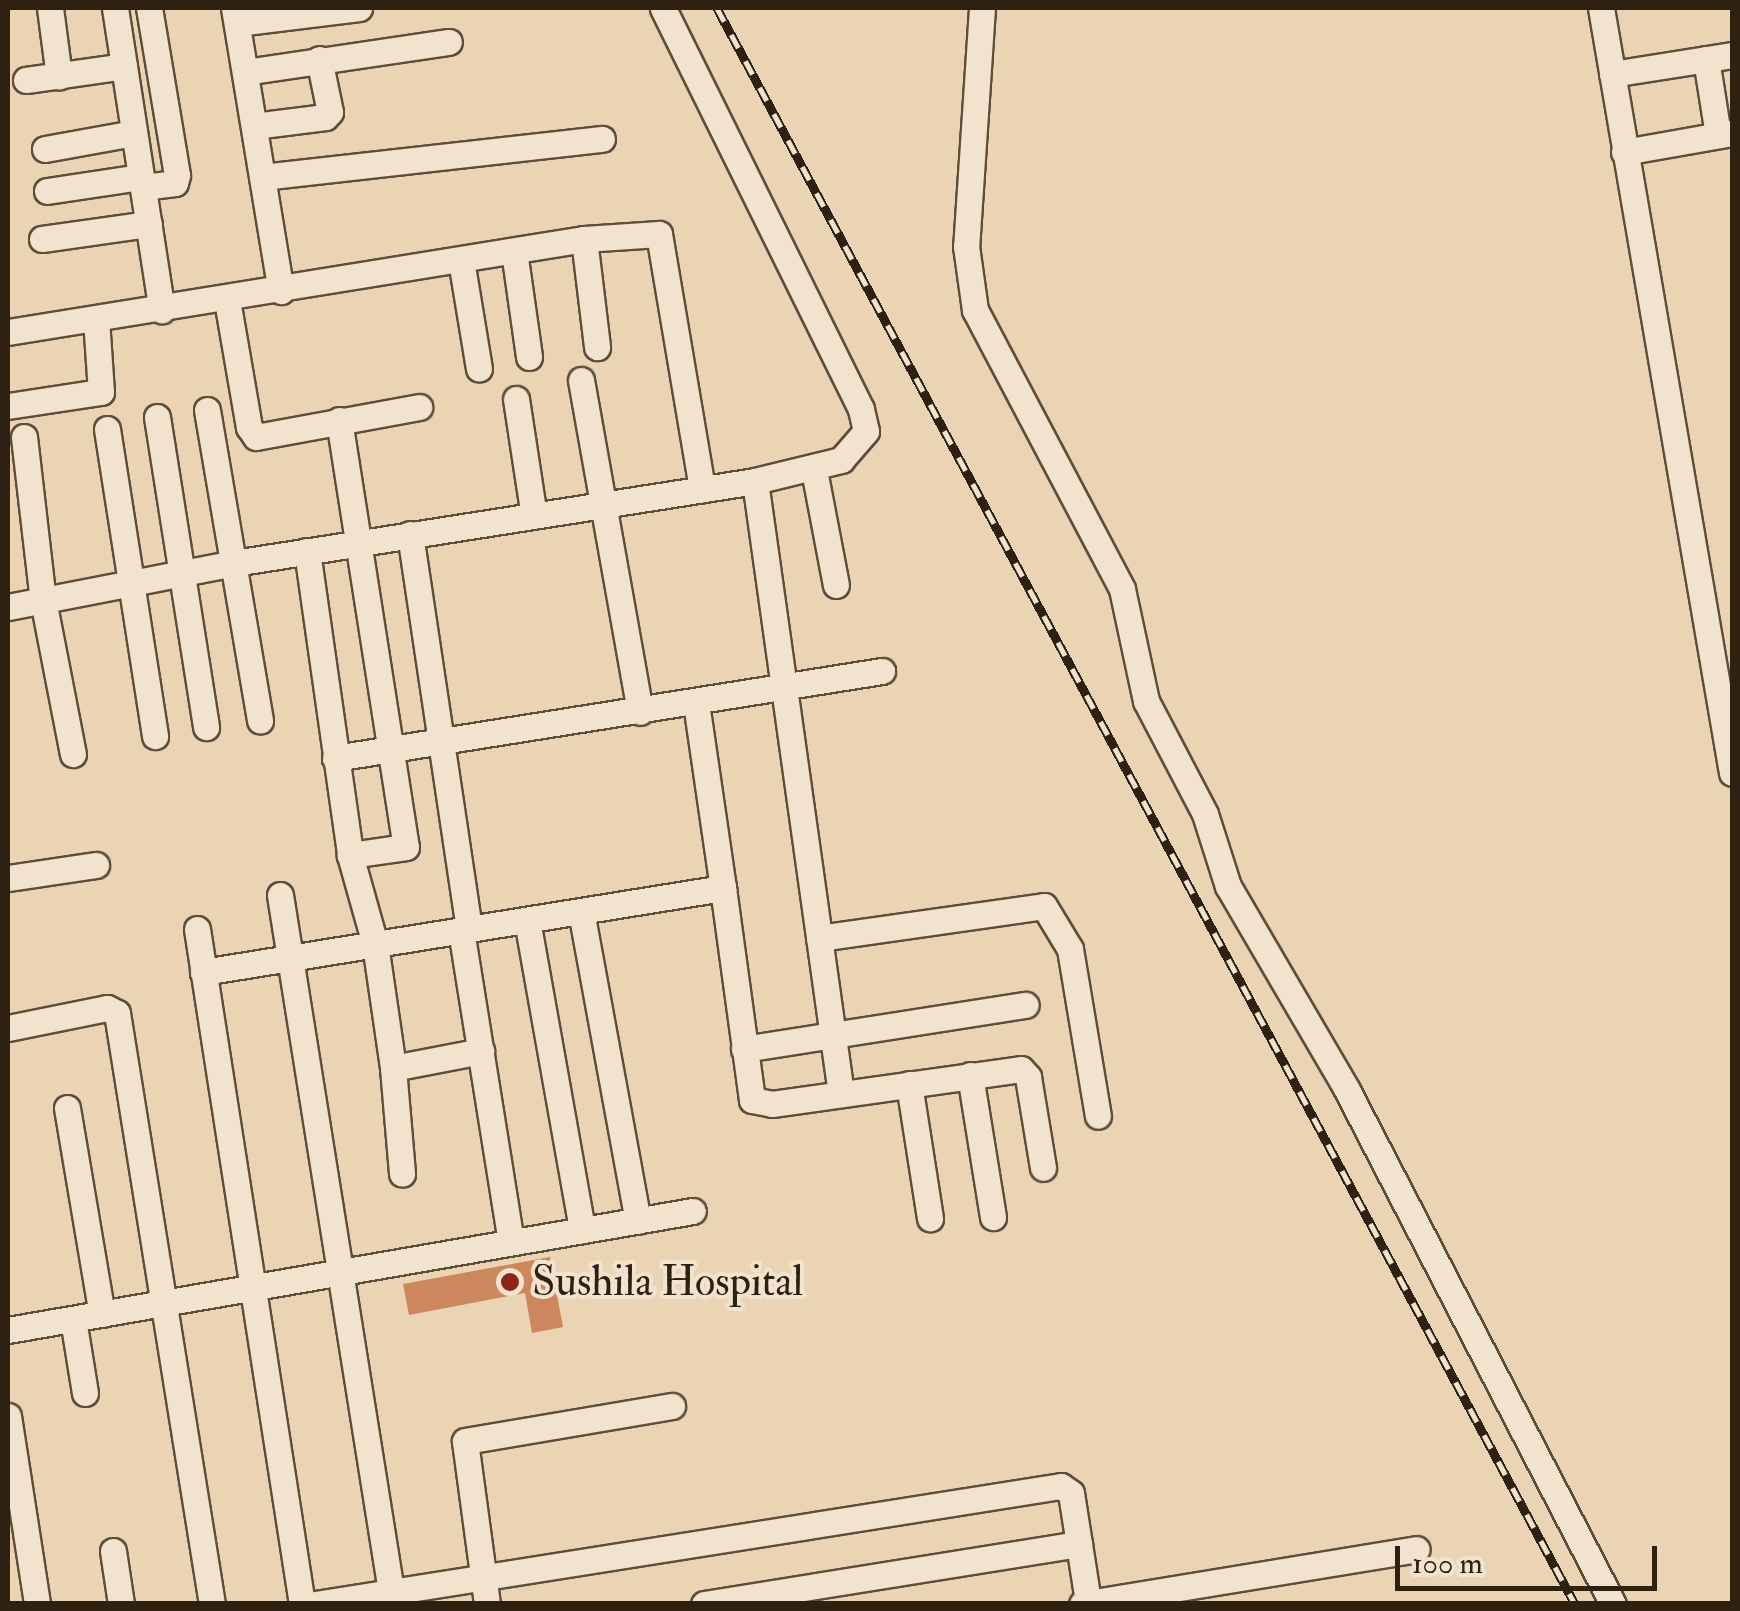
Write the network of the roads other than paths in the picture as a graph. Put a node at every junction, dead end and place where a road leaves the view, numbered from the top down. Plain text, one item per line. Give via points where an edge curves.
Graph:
1 (50, 8) edge
2 (114, 8) edge
3 (150, 8) edge
4 (360, 8) edge
5 (663, 8) edge
6 (982, 8) edge
7 (1601, 8) edge
8 (236, 15) edge
9 (448, 42) dead end
10 (1732, 55) edge
11 (319, 59) junction
12 (1706, 59) junction
13 (124, 66) junction
14 (245, 72) junction
15 (1612, 74) junction
16 (59, 76) junction
17 (26, 80) dead end
18 (254, 126) junction
19 (134, 133) junction
20 (1725, 134) edge
21 (602, 140) dead end
22 (45, 149) dead end
23 (1624, 152) junction
24 (262, 177) junction
25 (142, 182) junction
26 (47, 191) dead end
27 (148, 224) junction
28 (42, 239) dead end
29 (584, 239) junction
30 (514, 251) junction
31 (461, 260) junction
32 (281, 291) junction
33 (227, 300) junction
34 (162, 310) junction
35 (96, 319) junction
36 (8, 332) edge
37 (597, 347) dead end
38 (530, 358) dead end
39 (479, 368) dead end
40 (581, 380) dead end
41 (516, 398) dead end
42 (8, 406) edge
43 (419, 407) dead end
44 (207, 410) dead end
45 (157, 418) dead end
46 (339, 420) junction
47 (106, 430) dead end
48 (24, 438) dead end
49 (814, 470) junction
50 (755, 481) junction
51 (702, 489) junction
52 (602, 506) junction
53 (534, 516) junction
54 (410, 534) junction
55 (362, 542) junction
56 (307, 551) junction
57 (234, 563) junction
58 (184, 574) junction
59 (836, 584) dead end
60 (132, 585) junction
61 (43, 600) junction
62 (8, 607) edge
63 (882, 671) dead end
64 (784, 686) junction
65 (696, 702) junction
66 (640, 712) junction
67 (260, 721) dead end
68 (206, 728) dead end
69 (155, 736) dead end
70 (438, 736) junction
71 (390, 746) junction
72 (72, 754) dead end
73 (335, 758) junction
74 (1732, 773) edge
75 (350, 855) junction
76 (96, 864) dead end
77 (8, 878) edge
78 (723, 888) junction
79 (280, 896) dead end
80 (581, 911) junction
81 (527, 920) junction
82 (197, 928) dead end
83 (465, 930) junction
84 (818, 938) junction
85 (375, 944) junction
86 (289, 958) junction
87 (203, 972) junction
88 (1026, 1004) dead end
89 (8, 1028) edge
90 (832, 1035) junction
91 (744, 1049) junction
92 (480, 1051) junction
93 (393, 1068) junction
94 (970, 1075) junction
95 (910, 1084) junction
96 (841, 1094) junction
97 (67, 1108) dead end
98 (1098, 1116) dead end
99 (1043, 1168) dead end
100 (402, 1174) dead end
101 (693, 1212) dead end
102 (993, 1216) dead end
103 (930, 1218) dead end
104 (638, 1221) junction
105 (582, 1230) junction
106 (511, 1242) junction
107 (336, 1272) junction
108 (248, 1288) junction
109 (161, 1304) junction
110 (102, 1314) junction
111 (73, 1319) junction
112 (8, 1330) edge
113 (85, 1393) dead end
114 (672, 1406) dead end
115 (8, 1416) edge
116 (1079, 1544) junction
117 (1417, 1549) dead end
118 (114, 1551) dead end
119 (485, 1591) edge
120 (392, 1599) edge
121 (1085, 1603) edge
122 (37, 1604) edge
123 (121, 1604) edge
124 (212, 1604) edge
125 (302, 1604) edge
126 (315, 1604) edge
127 (704, 1604) edge
128 (1613, 1604) edge

1 - 16 street
2 - 13 street
3 - 25 street via 177,175 174,183
4 - 8 street
5 - 49 street via 866,420 861,440 840,460
6 - 128 street via 966,246 975,310 1122,589 1146,702 1205,814 1228,886 1348,1090
7 - 15 street
8 - 14 street
9 - 11 street
10 - 12 street
11 - 14 street
11 - 18 street via 330,112 325,118
12 - 15 street
12 - 20 street
13 - 16 street
13 - 19 street
14 - 18 street
15 - 23 street
16 - 17 street
18 - 24 street
19 - 22 street
19 - 25 street
20 - 23 street
21 - 24 street
23 - 74 street
24 - 32 street
25 - 26 street
25 - 27 street
27 - 28 street
27 - 34 street
29 - 30 street
29 - 37 street
29 - 51 street via 651,232 664,239
30 - 31 street
30 - 38 street
31 - 32 street
31 - 39 street
32 - 33 street
33 - 34 street
33 - 46 street via 251,434
34 - 35 street
35 - 36 street
35 - 42 street via 101,392
40 - 52 street
41 - 53 street
43 - 46 street
44 - 57 street
45 - 58 street
46 - 55 street
47 - 60 street
48 - 61 street
49 - 50 street
49 - 59 street
50 - 51 street
50 - 64 street
51 - 52 street
52 - 53 street
52 - 66 street
53 - 54 street
54 - 55 street
54 - 70 street
55 - 56 street
55 - 71 street
56 - 57 street
56 - 73 street
57 - 58 street
57 - 67 street
58 - 60 street
58 - 68 street
60 - 61 street
60 - 69 street
61 - 62 street
61 - 72 street
63 - 64 street
64 - 65 street
64 - 84 street
65 - 66 street
65 - 78 street
66 - 70 street
70 - 71 street
70 - 83 street
71 - 73 street
71 - 75 street via 406,847
73 - 75 street
75 - 85 street
76 - 77 street
78 - 80 street
78 - 91 street
79 - 86 street
80 - 81 street
80 - 104 street
81 - 83 street
81 - 105 street
82 - 87 street
83 - 85 street
83 - 92 street
84 - 90 street
84 - 98 street via 1044,906 1070,949
85 - 86 street
85 - 93 street
86 - 87 street
86 - 107 street
87 - 108 street
88 - 90 street
89 - 109 street via 107,1008 118,1013
90 - 91 street
90 - 96 street
91 - 96 street via 757,1103
92 - 93 street
92 - 106 street
93 - 100 street
94 - 95 street
94 - 99 street via 1026,1072
94 - 102 street
95 - 96 street
95 - 103 street
97 - 110 street
101 - 104 street
104 - 105 street
105 - 106 street
106 - 107 street
107 - 108 street
107 - 120 street
108 - 109 street
108 - 125 street
109 - 110 street
109 - 124 street
110 - 111 street
111 - 112 street
111 - 113 street
114 - 119 street via 469,1437
115 - 122 street
116 - 119 street via 1071,1492 1062,1486
116 - 121 street
116 - 127 street
117 - 121 street
118 - 123 street
119 - 120 street
120 - 126 street

